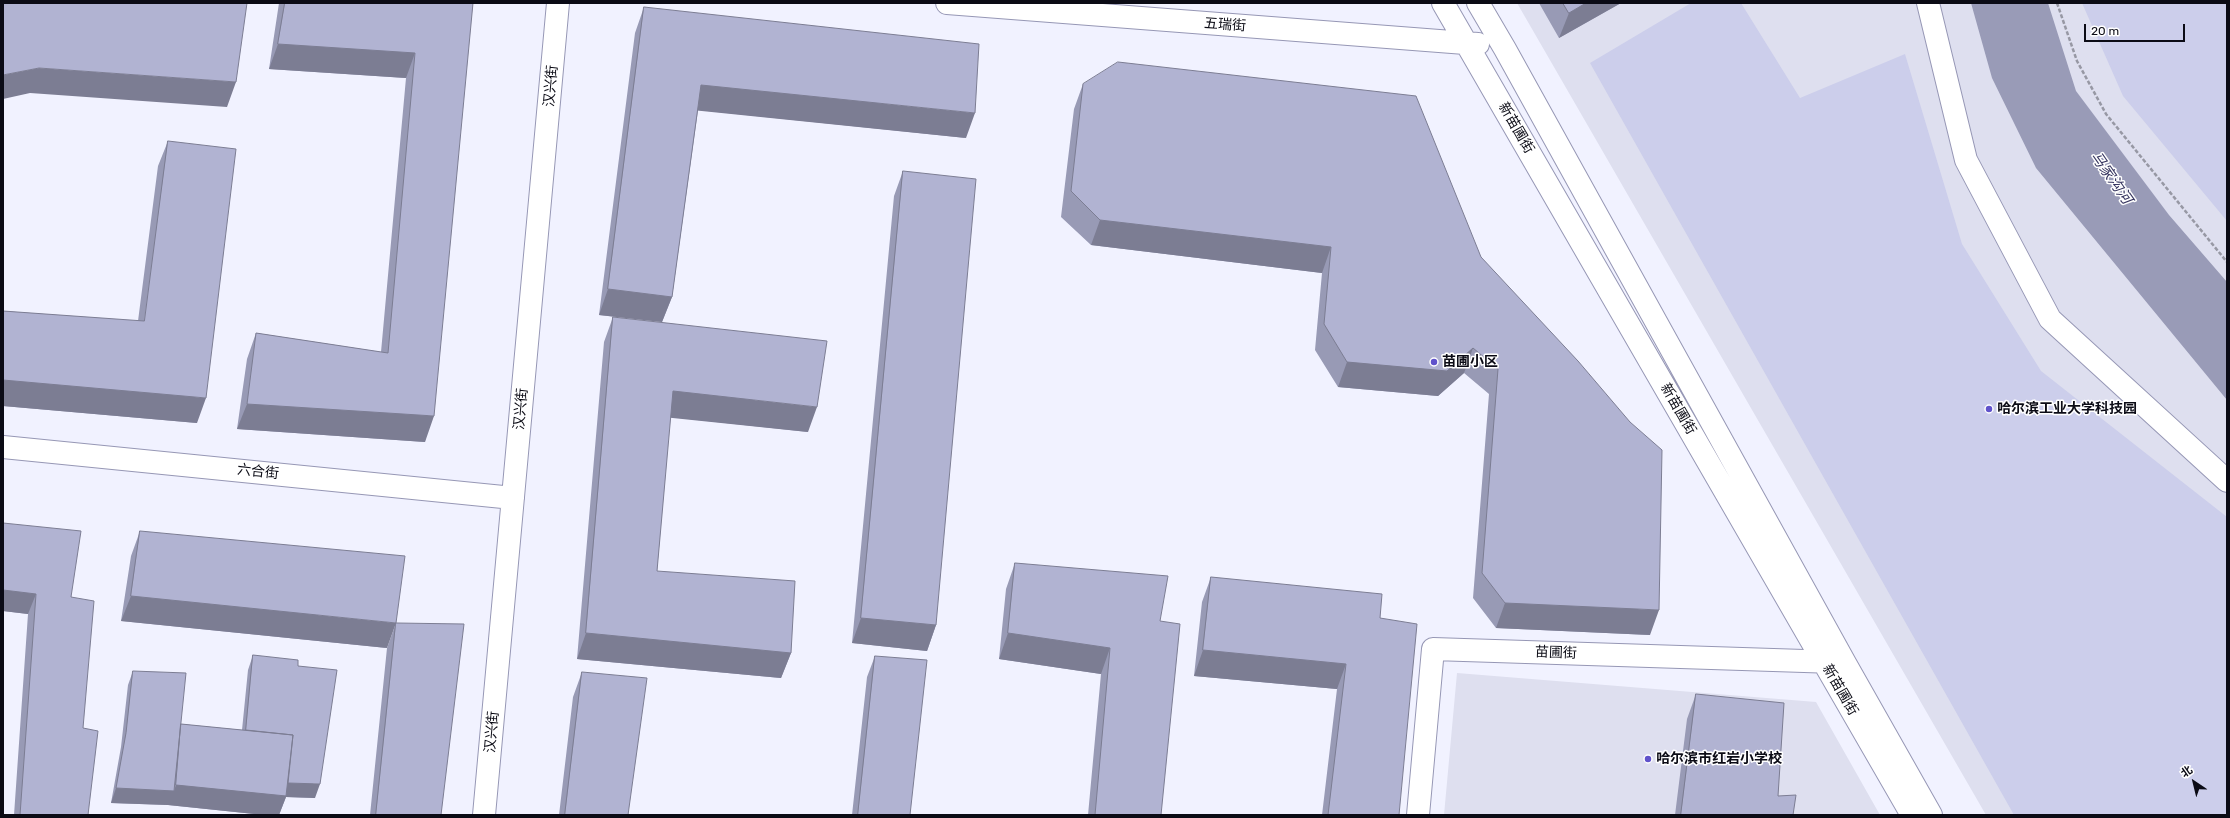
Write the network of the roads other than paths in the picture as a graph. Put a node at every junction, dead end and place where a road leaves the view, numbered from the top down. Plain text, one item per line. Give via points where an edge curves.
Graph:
1 (558, 3) edge
2 (947, 3) edge
3 (1443, 3) edge
4 (1478, 3) edge
5 (1928, 3) edge
6 (1467, 44) junction
7 (1504, 46) junction
8 (3, 447) edge
9 (2227, 481) edge
10 (513, 498) junction
11 (1834, 662) junction
12 (484, 815) edge
13 (1418, 815) edge
14 (1912, 815) edge
15 (1931, 815) edge

1 - 10 street, 汉兴街
2 - 6 street, 五瑞街
3 - 6 street, 新苗圃街
4 - 7 street, 新苗圃街
5 - 9 street via 1966,160 2050,319
6 - 7 street, 五瑞街
6 - 11 street, 新苗圃街
7 - 11 street, 新苗圃街
8 - 10 street, 六合街
10 - 12 street, 汉兴街
11 - 13 street, 苗圃街 via 1433,648
11 - 14 street, 新苗圃街
11 - 15 street, 新苗圃街

